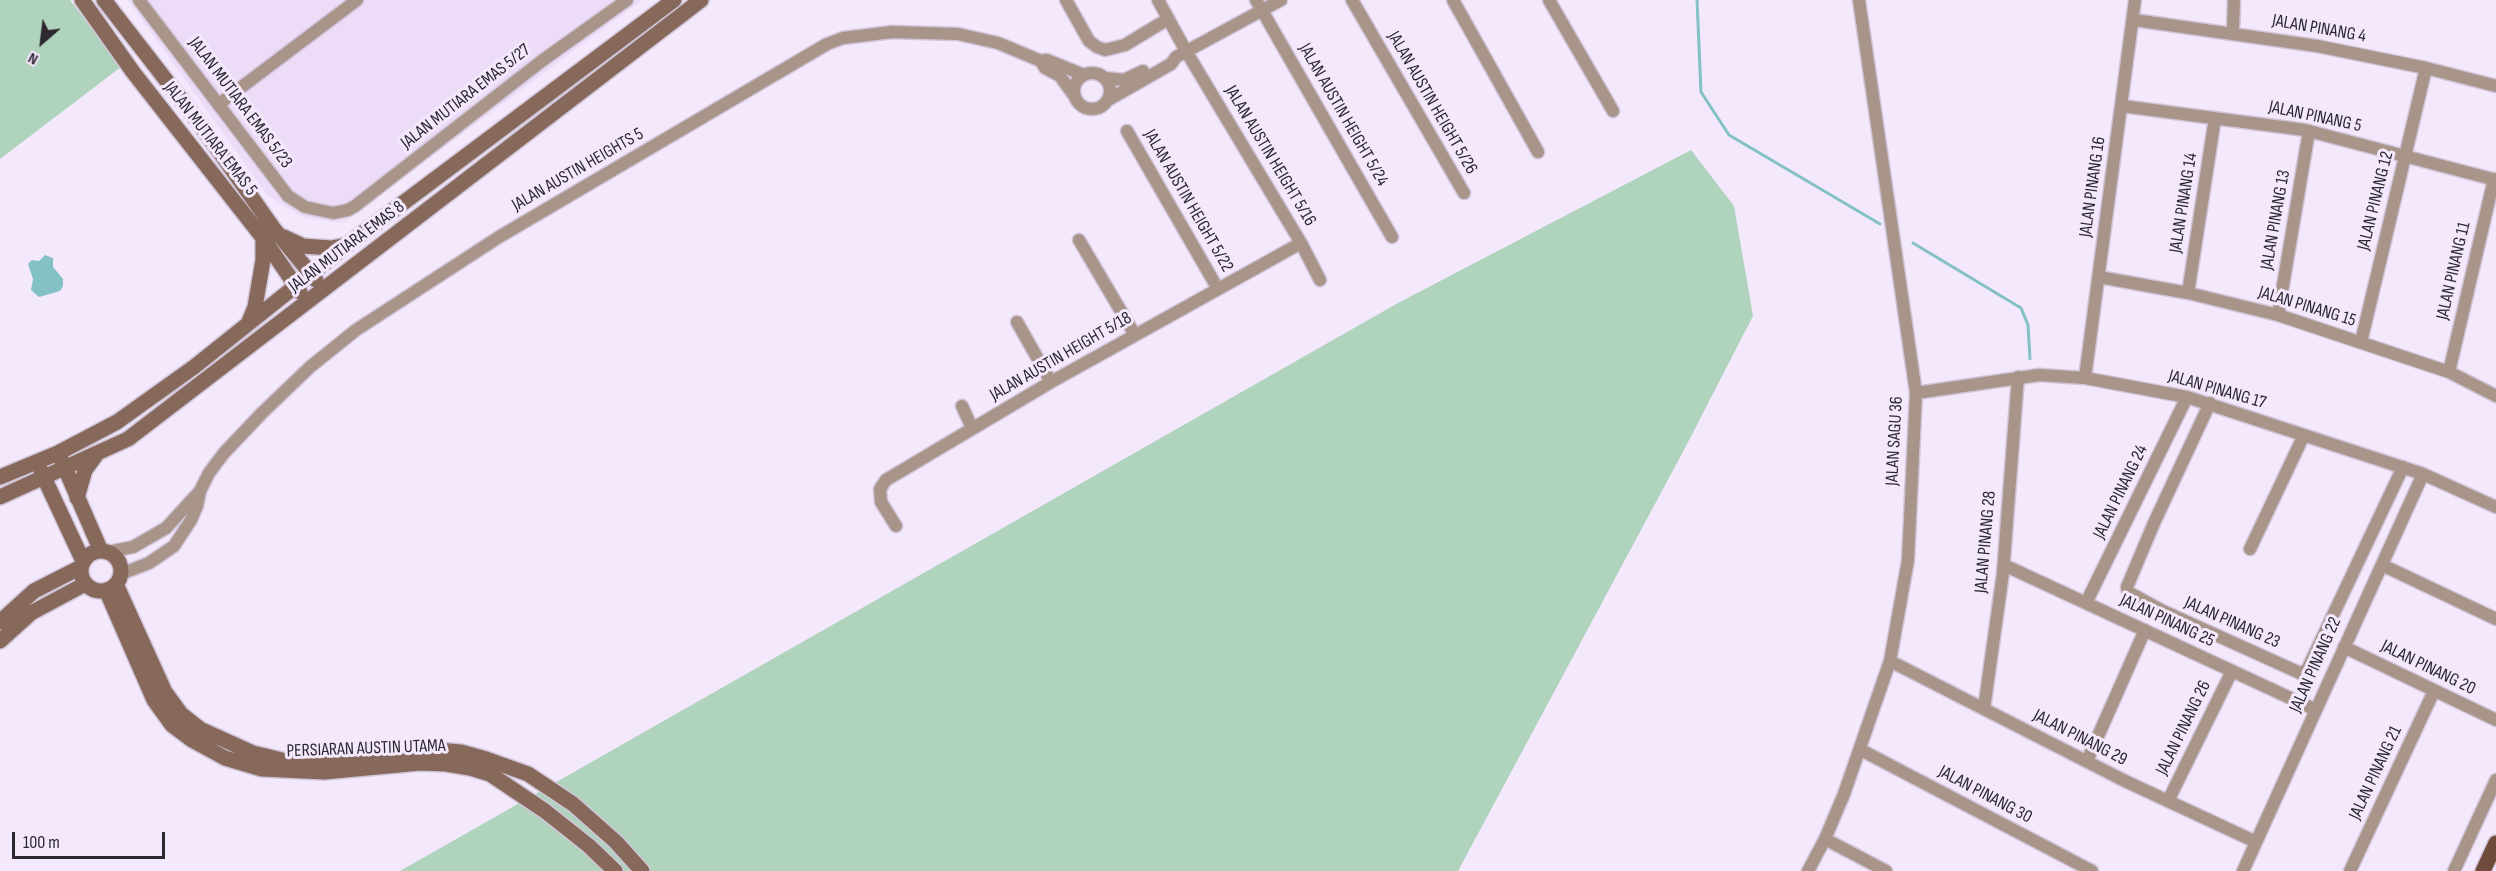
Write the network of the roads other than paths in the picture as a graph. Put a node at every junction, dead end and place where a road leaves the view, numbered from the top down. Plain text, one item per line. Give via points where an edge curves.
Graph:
1 (81, 0) edge
2 (105, 0) edge
3 (139, 0) edge
4 (627, 0) edge
5 (674, 0) edge
6 (701, 0) edge
7 (1066, 0) edge
8 (1158, 0) edge
9 (1281, 0) edge
10 (1352, 0) edge
11 (1453, 0) edge
12 (1549, 0) edge
13 (1859, 0) edge
14 (2135, 0) edge
15 (2234, 0) edge
16 (353, 1) edge
17 (1259, 5) edge
18 (1168, 19) junction
19 (2134, 20) junction
20 (2233, 32) junction
21 (1181, 54) junction
22 (1041, 61) junction
23 (2426, 68) junction
24 (1084, 75) junction
25 (1105, 78) junction
26 (2496, 86) edge
27 (1073, 94) junction
28 (1108, 100) junction
29 (219, 104) junction
30 (2122, 106) junction
31 (1612, 111) dead end
32 (2215, 117) junction
33 (1127, 131) dead end
34 (2309, 131) junction
35 (1538, 152) dead end
36 (2406, 156) junction
37 (2495, 179) edge
38 (1464, 193) dead end
39 (323, 212) joint
40 (269, 234) junction
41 (1392, 237) dead end
42 (1080, 240) dead end
43 (1300, 243) junction
44 (347, 245) junction
45 (311, 273) junction
46 (2099, 277) junction
47 (1320, 280) dead end
48 (295, 285) junction
49 (1218, 289) junction
50 (324, 291) junction
51 (2188, 293) junction
52 (307, 302) junction
53 (2278, 315) junction
54 (1017, 322) dead end
55 (248, 324) junction
56 (1135, 335) junction
57 (2361, 342) junction
58 (2449, 372) junction
59 (2018, 377) junction
60 (2085, 378) junction
61 (1051, 382) junction
62 (1916, 393) junction
63 (2496, 396) edge
64 (2187, 397) junction
65 (2210, 403) junction
66 (962, 406) dead end
67 (972, 428) junction
68 (2304, 435) junction
69 (58, 453) junction
70 (98, 453) junction
71 (37, 462) junction
72 (2403, 467) junction
73 (64, 468) junction
74 (2423, 474) junction
75 (0, 477) edge
76 (44, 478) junction
77 (200, 491) junction
78 (4, 495) edge
79 (77, 499) junction
80 (57, 506) junction
81 (2496, 507) edge
82 (896, 526) dead end
83 (2250, 549) dead end
84 (104, 551) junction
85 (82, 564) junction
86 (2004, 565) junction
87 (2382, 565) junction
88 (114, 583) junction
89 (85, 584) junction
90 (2086, 603) junction
91 (2496, 619) edge
92 (0, 622) edge
93 (2145, 630) junction
94 (0, 641) edge
95 (2344, 647) junction
96 (1890, 661) junction
97 (2232, 671) junction
98 (2434, 691) junction
99 (1984, 709) junction
100 (2316, 710) junction
101 (2496, 720) edge
102 (1860, 750) junction
103 (2086, 761) junction
104 (2496, 780) edge
105 (2168, 801) junction
106 (1826, 839) junction
107 (2256, 842) junction
108 (2496, 843) edge
109 (615, 871) edge
110 (642, 871) edge
111 (1808, 871) edge
112 (1886, 871) edge
113 (2092, 871) edge
114 (2242, 871) edge
115 (2350, 871) edge
116 (2454, 871) edge
117 (2483, 871) edge

1 - 40 street, JALAN MUTIARA EMAS 5 via 133,72
2 - 40 street, JALAN MUTIARA EMAS 5 via 197,120
3 - 29 street, JALAN MUTIARA EMAS 5/23
4 - 39 street, JALAN MUTIARA EMAS 5/27 via 533,67 355,206 341,212
5 - 44 street, JALAN MUTIARA EMAS 8
6 - 50 street, JALAN MUTIARA EMAS 8
7 - 18 street via 1089,42 1105,50 1125,45
8 - 18 street, JALAN AUSTIN HEIGHT 5/16
9 - 17 street
10 - 38 street, JALAN AUSTIN HEIGHT 5/26
11 - 35 street
12 - 31 street
13 - 62 street, JALAN SAGU 36
14 - 19 street, JALAN PINANG 16
15 - 20 street
16 - 29 street
17 - 21 street
17 - 41 street, JALAN AUSTIN HEIGHT 5/24
18 - 21 street, JALAN AUSTIN HEIGHT 5/16
19 - 20 street, JALAN PINANG 4
19 - 30 street, JALAN PINANG 16
20 - 23 street, JALAN PINANG 4
21 - 25 street via 1124,80
21 - 28 street via 1171,64
21 - 43 street, JALAN AUSTIN HEIGHT 5/16
22 - 24 street, JALAN AUSTIN HEIGHTS 5
22 - 27 street via 1045,68 1060,76
22 - 77 street, JALAN AUSTIN HEIGHTS 5 via 977,38 925,32 843,38 811,52 499,237 356,330 262,413 224,453
23 - 26 street, JALAN PINANG 4
23 - 36 street, JALAN PINANG 12
24 - 25 street via 1095,73
24 - 27 street via 1076,82
25 - 28 street via 1110,89
27 - 28 street via 1078,104 1089,109 1100,108
29 - 39 street, JALAN MUTIARA EMAS 5/23 via 288,196
30 - 32 street, JALAN PINANG 5
30 - 46 street, JALAN PINANG 16
32 - 34 street, JALAN PINANG 5
32 - 51 street, JALAN PINANG 14
33 - 49 street, JALAN AUSTIN HEIGHT 5/22
34 - 36 street, JALAN PINANG 5
34 - 53 street, JALAN PINANG 13
36 - 37 street, JALAN PINANG 5
36 - 57 street, JALAN PINANG 12
37 - 58 street, JALAN PINANG 11
40 - 44 street via 303,246
40 - 45 street, JALAN MUTIARA EMAS 5
40 - 48 street, JALAN MUTIARA EMAS 5
40 - 55 street
42 - 56 street
43 - 47 street, JALAN AUSTIN HEIGHT 5/16
43 - 49 street, JALAN AUSTIN HEIGHT 5/18
44 - 45 street, JALAN MUTIARA EMAS 8
45 - 48 street, JALAN MUTIARA EMAS 8
45 - 50 street, JALAN MUTIARA EMAS 5
46 - 51 street, JALAN PINANG 15
46 - 60 street, JALAN PINANG 16
48 - 52 street, JALAN MUTIARA EMAS 5
48 - 55 street, JALAN MUTIARA EMAS 8
49 - 56 street, JALAN AUSTIN HEIGHT 5/18
50 - 52 street, JALAN MUTIARA EMAS 8
51 - 53 street, JALAN PINANG 15
52 - 70 street, JALAN MUTIARA EMAS 8 via 128,439
53 - 57 street, JALAN PINANG 15
54 - 61 street
55 - 69 street, JALAN MUTIARA EMAS 8 via 117,422
56 - 61 street, JALAN AUSTIN HEIGHT 5/18
57 - 58 street, JALAN PINANG 15
58 - 63 street, JALAN PINANG 15
59 - 60 street, JALAN PINANG 17
59 - 62 street, JALAN PINANG 17
59 - 86 street, JALAN PINANG 28
60 - 64 street, JALAN PINANG 17
61 - 67 street, JALAN AUSTIN HEIGHT 5/18
62 - 96 street, JALAN SAGU 36 via 1908,560
64 - 65 street, JALAN PINANG 17
64 - 90 street, JALAN PINANG 24
65 - 68 street, JALAN PINANG 17
65 - 72 street, JALAN PINANG 23 via 2154,523 2128,592 2300,673 2307,670
66 - 67 street
67 - 82 street, JALAN AUSTIN HEIGHT 5/18 via 886,480 880,489 881,502
68 - 72 street, JALAN PINANG 17
68 - 83 street
69 - 71 street, JALAN MUTIARA EMAS 8
69 - 73 street
70 - 73 street, JALAN MUTIARA EMAS 8
70 - 79 street via 85,470
71 - 75 street, JALAN MUTIARA EMAS 8
71 - 76 street
72 - 74 street, JALAN PINANG 17
73 - 76 street, JALAN MUTIARA EMAS 8
73 - 79 street
74 - 81 street, JALAN PINANG 17
74 - 87 street, JALAN PINANG 22
76 - 78 street, JALAN MUTIARA EMAS 8
76 - 80 street
77 - 84 street, JALAN AUSTIN HEIGHTS 5 via 156,536 133,547
77 - 88 street, JALAN AUSTIN HEIGHTS 5 via 191,520 174,546
78 - 80 street via 35,490 48,495
79 - 84 street
80 - 85 street
84 - 85 street via 90,553
84 - 88 street via 118,561
85 - 89 street
85 - 92 street via 34,591
86 - 90 street, JALAN PINANG 25
86 - 99 street, JALAN PINANG 28
87 - 91 street
87 - 95 street, JALAN PINANG 22
88 - 89 street via 95,590
88 - 109 street, PERSIARAN AUSTIN UTAMA via 154,700 172,725 192,740 225,758 262,770 324,772 420,763 446,764 490,774 545,811
88 - 110 street, PERSIARAN AUSTIN UTAMA via 165,692 181,714 200,729 253,753 286,761 425,749 486,759 528,774 573,804
89 - 94 street via 31,613
90 - 93 street, JALAN PINANG 25
93 - 97 street, JALAN PINANG 25
93 - 103 street
95 - 98 street, JALAN PINANG 20
95 - 100 street, JALAN PINANG 22
96 - 99 street, JALAN PINANG 29
96 - 102 street, JALAN SAGU 36
97 - 100 street, JALAN PINANG 25
97 - 105 street, JALAN PINANG 26
98 - 101 street, JALAN PINANG 20
98 - 115 street, JALAN PINANG 21
99 - 103 street, JALAN PINANG 29
100 - 107 street, JALAN PINANG 22
102 - 106 street, JALAN SAGU 36
102 - 113 street, JALAN PINANG 30
103 - 105 street, JALAN PINANG 29
104 - 116 street
105 - 107 street, JALAN PINANG 29
106 - 111 street, JALAN SAGU 36
106 - 112 street
107 - 114 street, JALAN PINANG 22
108 - 117 main road

